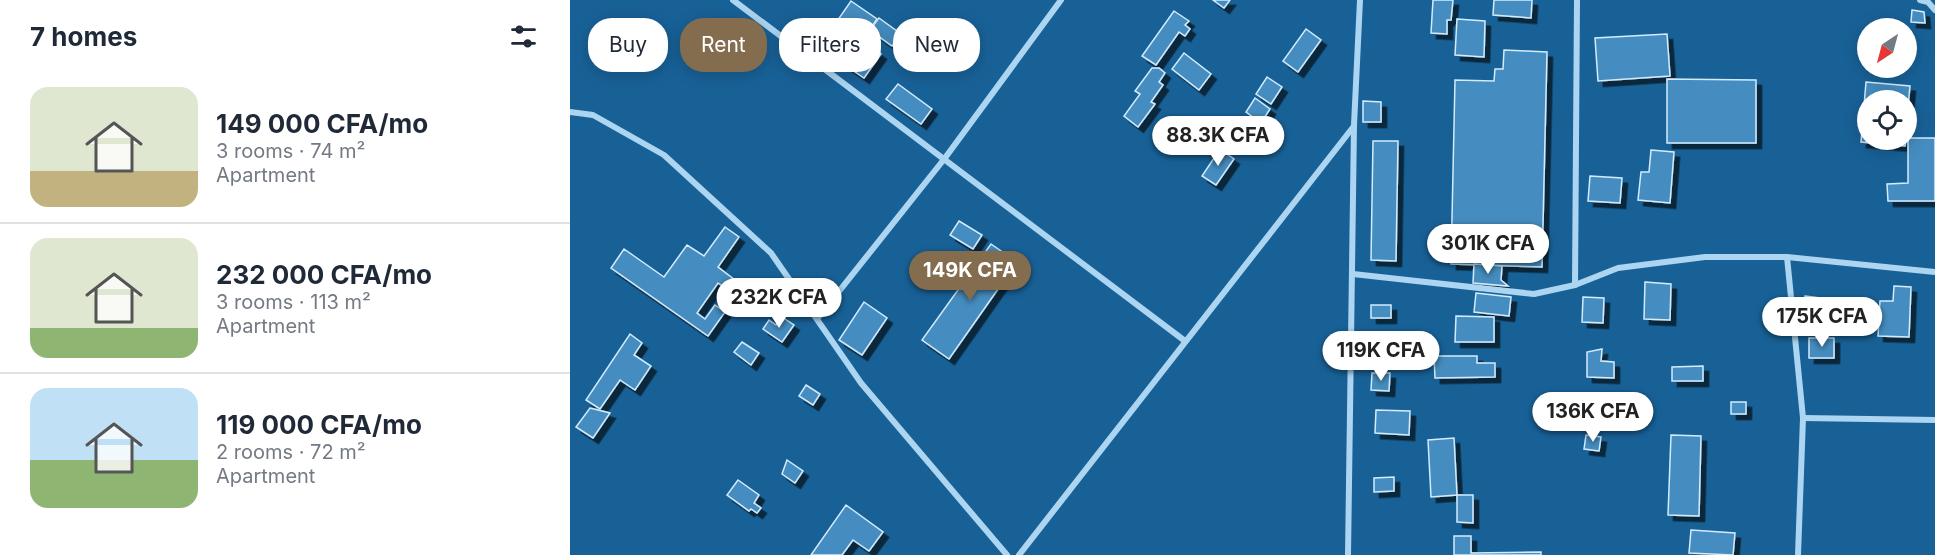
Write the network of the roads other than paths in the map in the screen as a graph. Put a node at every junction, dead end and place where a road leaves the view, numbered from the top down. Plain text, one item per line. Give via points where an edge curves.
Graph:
1 (733, 0) edge
2 (1061, 0) edge
3 (1360, 0) edge
4 (1577, 0) edge
5 (1925, 1) edge
6 (1935, 9) edge
7 (570, 112) edge
8 (1354, 125) junction
9 (945, 158) junction
10 (1787, 257) junction
11 (1935, 272) edge
12 (1353, 274) junction
13 (1575, 285) junction
14 (817, 319) junction
15 (1185, 341) junction
16 (1803, 418) junction
17 (1935, 420) edge
18 (1007, 555) edge
19 (1019, 555) edge
20 (1348, 555) edge
21 (1798, 555) edge

1 - 9 street
2 - 9 street
3 - 8 street
4 - 13 street
5 - 6 street
7 - 14 street via 593,115 664,155 771,253
8 - 12 street
8 - 15 street
9 - 14 street
9 - 15 street
10 - 11 street
10 - 13 street via 1705,257 1618,268
10 - 16 street
12 - 13 street via 1534,294
12 - 20 street
14 - 18 street via 861,383
15 - 19 street
16 - 17 street
16 - 21 street

